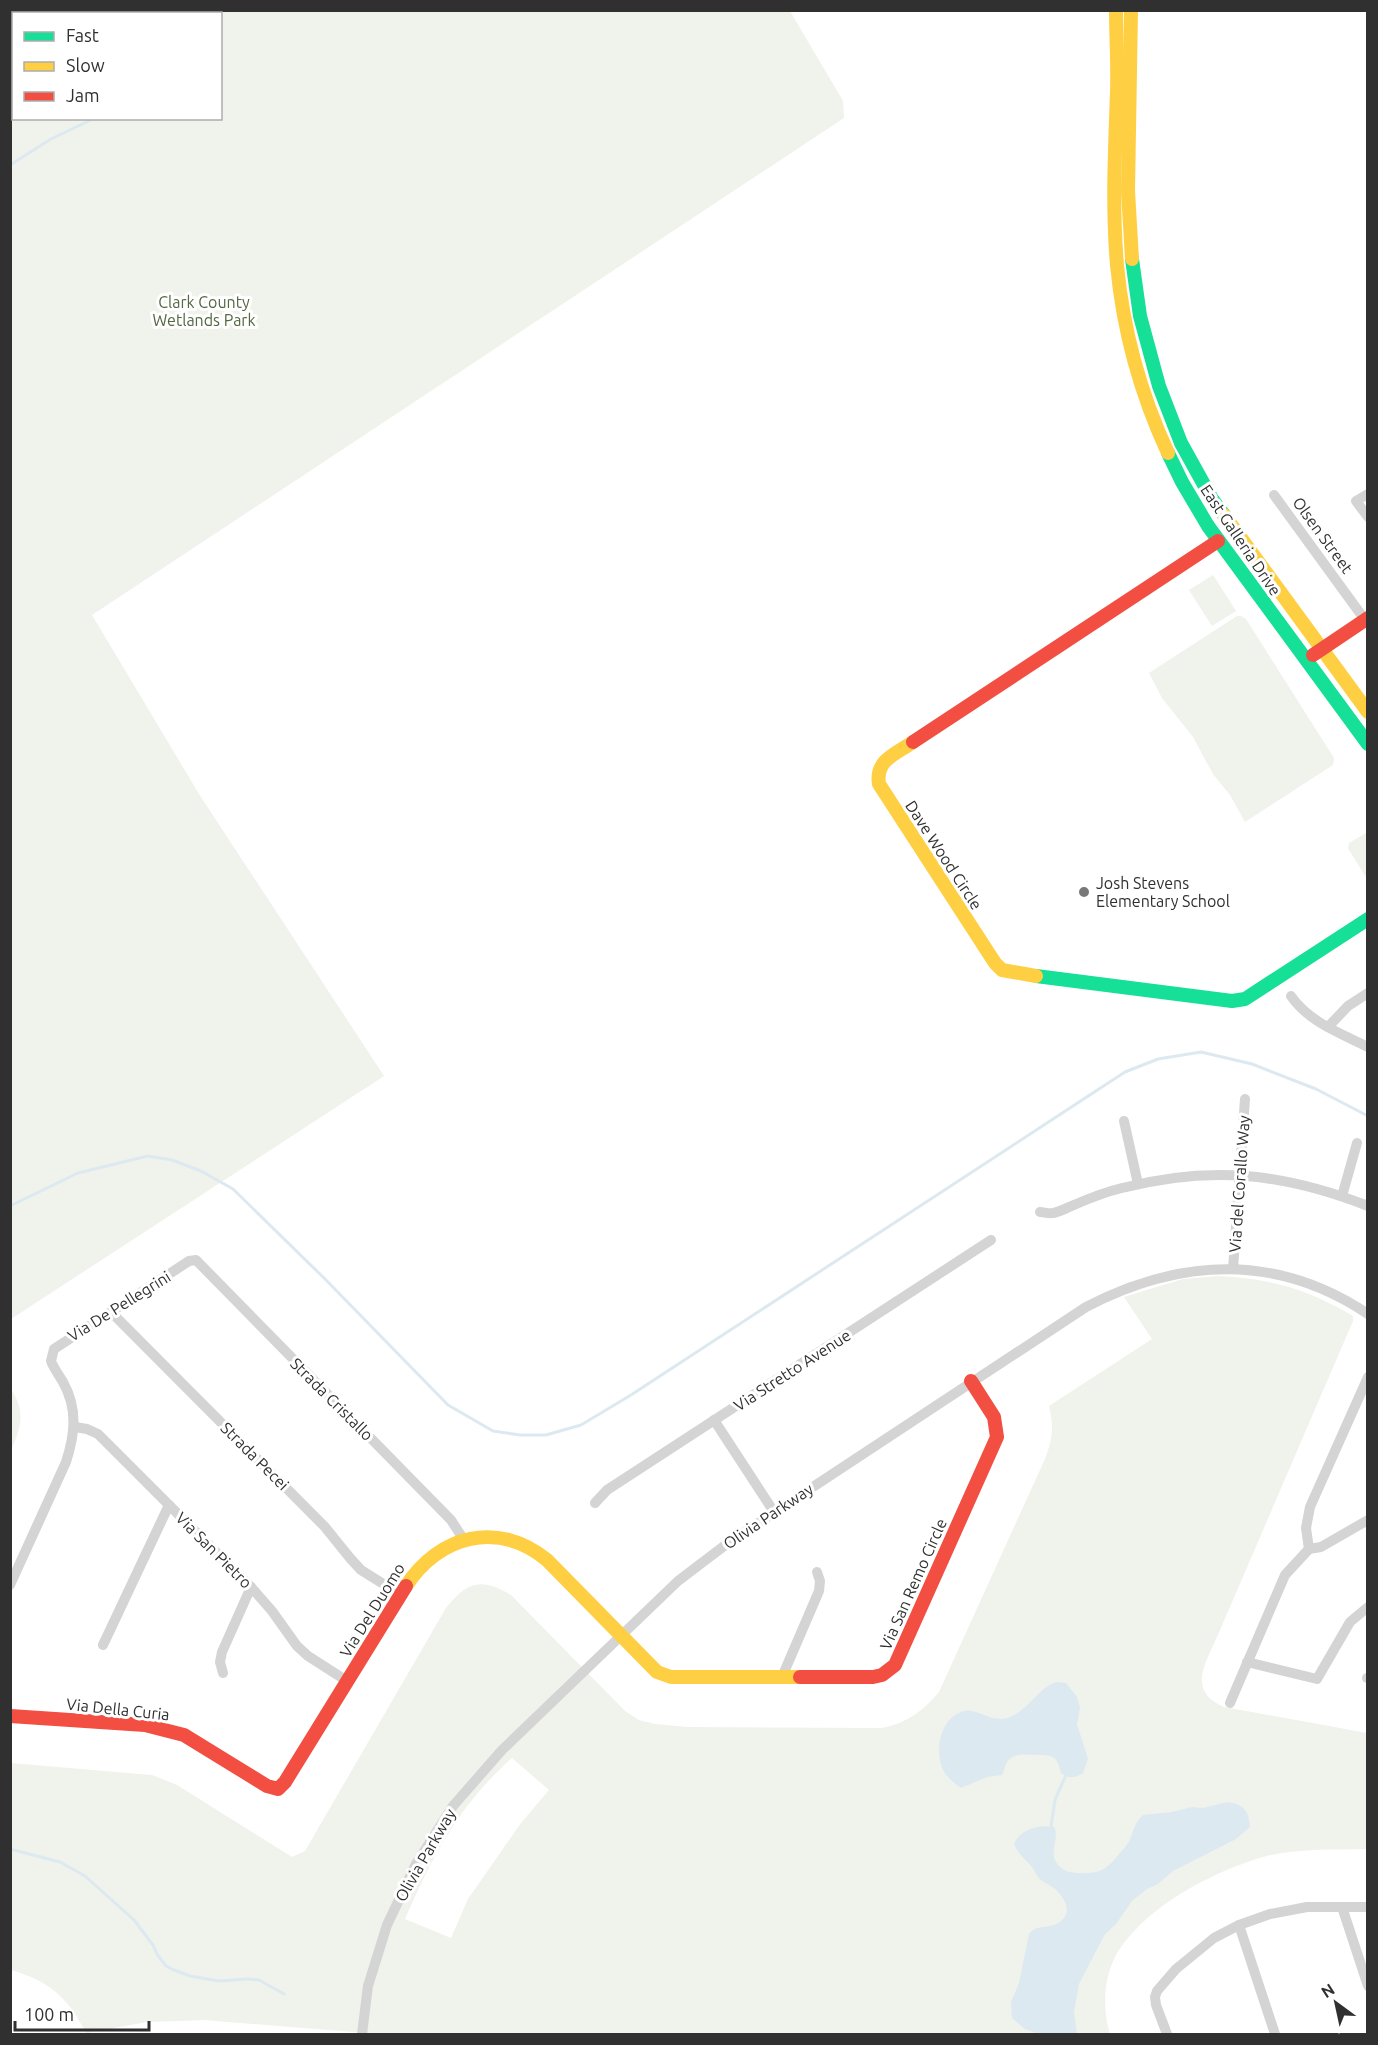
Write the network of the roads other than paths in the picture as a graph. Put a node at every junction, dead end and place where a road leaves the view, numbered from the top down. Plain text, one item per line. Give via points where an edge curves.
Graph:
1 (1116, 10) edge
2 (1131, 10) edge
3 (1368, 494) edge
4 (1274, 495) dead end
5 (1212, 499) junction
6 (1368, 517) edge
7 (1218, 541) junction
8 (1367, 621) edge
9 (1321, 650) junction
10 (1306, 660) junction
11 (1368, 712) edge
12 (1368, 744) edge
13 (1368, 919) edge
14 (1368, 993) edge
15 (1291, 996) dead end
16 (1328, 1027) junction
17 (1368, 1047) edge
18 (1245, 1099) dead end
19 (1124, 1121) dead end
20 (1357, 1143) dead end
21 (1239, 1175) junction
22 (1138, 1184) junction
23 (1342, 1196) junction
24 (1368, 1206) edge
25 (1040, 1212) dead end
26 (991, 1240) dead end
27 (196, 1260) joint
28 (1233, 1269) junction
29 (112, 1313) junction
30 (1368, 1314) edge
31 (1368, 1377) edge
32 (971, 1381) junction
33 (1364, 1400) edge
34 (714, 1420) junction
35 (75, 1427) junction
36 (595, 1503) dead end
37 (169, 1505) junction
38 (774, 1512) junction
39 (1368, 1520) edge
40 (464, 1540) junction
41 (1309, 1549) junction
42 (816, 1572) dead end
43 (10, 1585) edge
44 (251, 1587) junction
45 (401, 1595) junction
46 (1368, 1607) edge
47 (621, 1636) junction
48 (103, 1645) dead end
49 (1247, 1662) junction
50 (223, 1673) dead end
51 (782, 1677) junction
52 (347, 1681) junction
53 (1230, 1703) dead end
54 (10, 1716) edge
55 (278, 1789) joint
56 (1368, 1906) edge
57 (1342, 1907) junction
58 (1239, 1925) junction
59 (1368, 1986) edge
60 (362, 2034) edge
61 (1167, 2034) edge
62 (1275, 2034) edge

1 - 7 street, East Galleria Drive via 1114,190 1117,265 1126,324 1159,433 1182,482
2 - 5 street, East Galleria Drive via 1128,191 1131,257 1140,316 1159,386 1178,434
3 - 6 street via 1356,501
4 - 8 street, Olsen Street
5 - 7 street
5 - 9 street, East Galleria Drive
7 - 10 street, East Galleria Drive
7 - 13 street, Dave Wood Circle via 882,763 877,773 879,784 1002,970 1232,1001 1245,999
8 - 9 street
9 - 10 street
9 - 11 street, East Galleria Drive
10 - 12 street, East Galleria Drive
14 - 16 street via 1348,1006
15 - 16 street via 1300,1008
16 - 17 street
18 - 21 street, Via del Corallo Way
19 - 22 street
20 - 23 street
21 - 22 street via 1181,1176
21 - 23 street via 1275,1178
21 - 28 street, Via del Corallo Way
22 - 25 street via 1052,1213
23 - 24 street
26 - 34 street, Via Stretto Avenue
27 - 29 street, Via De Pellegrini
27 - 40 street, Strada Cristallo via 451,1520
28 - 30 street, Olivia Parkway via 1268,1273 1316,1286
28 - 32 street, Olivia Parkway via 1174,1273 1108,1295
29 - 35 street, Via De Pellegrini via 54,1349 51,1361 69,1394
29 - 45 street, Strada Pecei via 325,1527 362,1570
31 - 33 street
32 - 38 street, Olivia Parkway
32 - 51 street, Via San Remo Circle via 994,1417 997,1437 896,1665 873,1677
33 - 41 street via 1310,1507 1306,1528
34 - 36 street, Via Stretto Avenue via 607,1490
34 - 38 street
35 - 37 street, Via San Pietro via 98,1434
35 - 43 street via 66,1462
37 - 44 street, Via San Pietro
37 - 48 street
38 - 47 street, Olivia Parkway via 697,1566
39 - 41 street via 1321,1547
40 - 45 street, Via Del Duomo via 448,1545 426,1560
40 - 47 street, Via Del Duomo via 494,1537 525,1545 549,1562
41 - 49 street via 1285,1575
42 - 51 street via 819,1591
44 - 50 street via 222,1652
44 - 52 street, Via San Pietro via 297,1646
45 - 52 street, Via Del Duomo
46 - 49 street via 1350,1622 1317,1679
47 - 51 street, Via San Remo Circle via 657,1672 670,1677
47 - 60 street, Olivia Parkway via 476,1777 434,1832 387,1925 369,1986
49 - 53 street
52 - 55 street, Via Del Duomo
54 - 55 street, Via Della Curia via 172,1730
56 - 57 street
57 - 58 street via 1307,1907
57 - 59 street
58 - 61 street via 1214,1938 1164,1982 1155,1997
58 - 62 street

